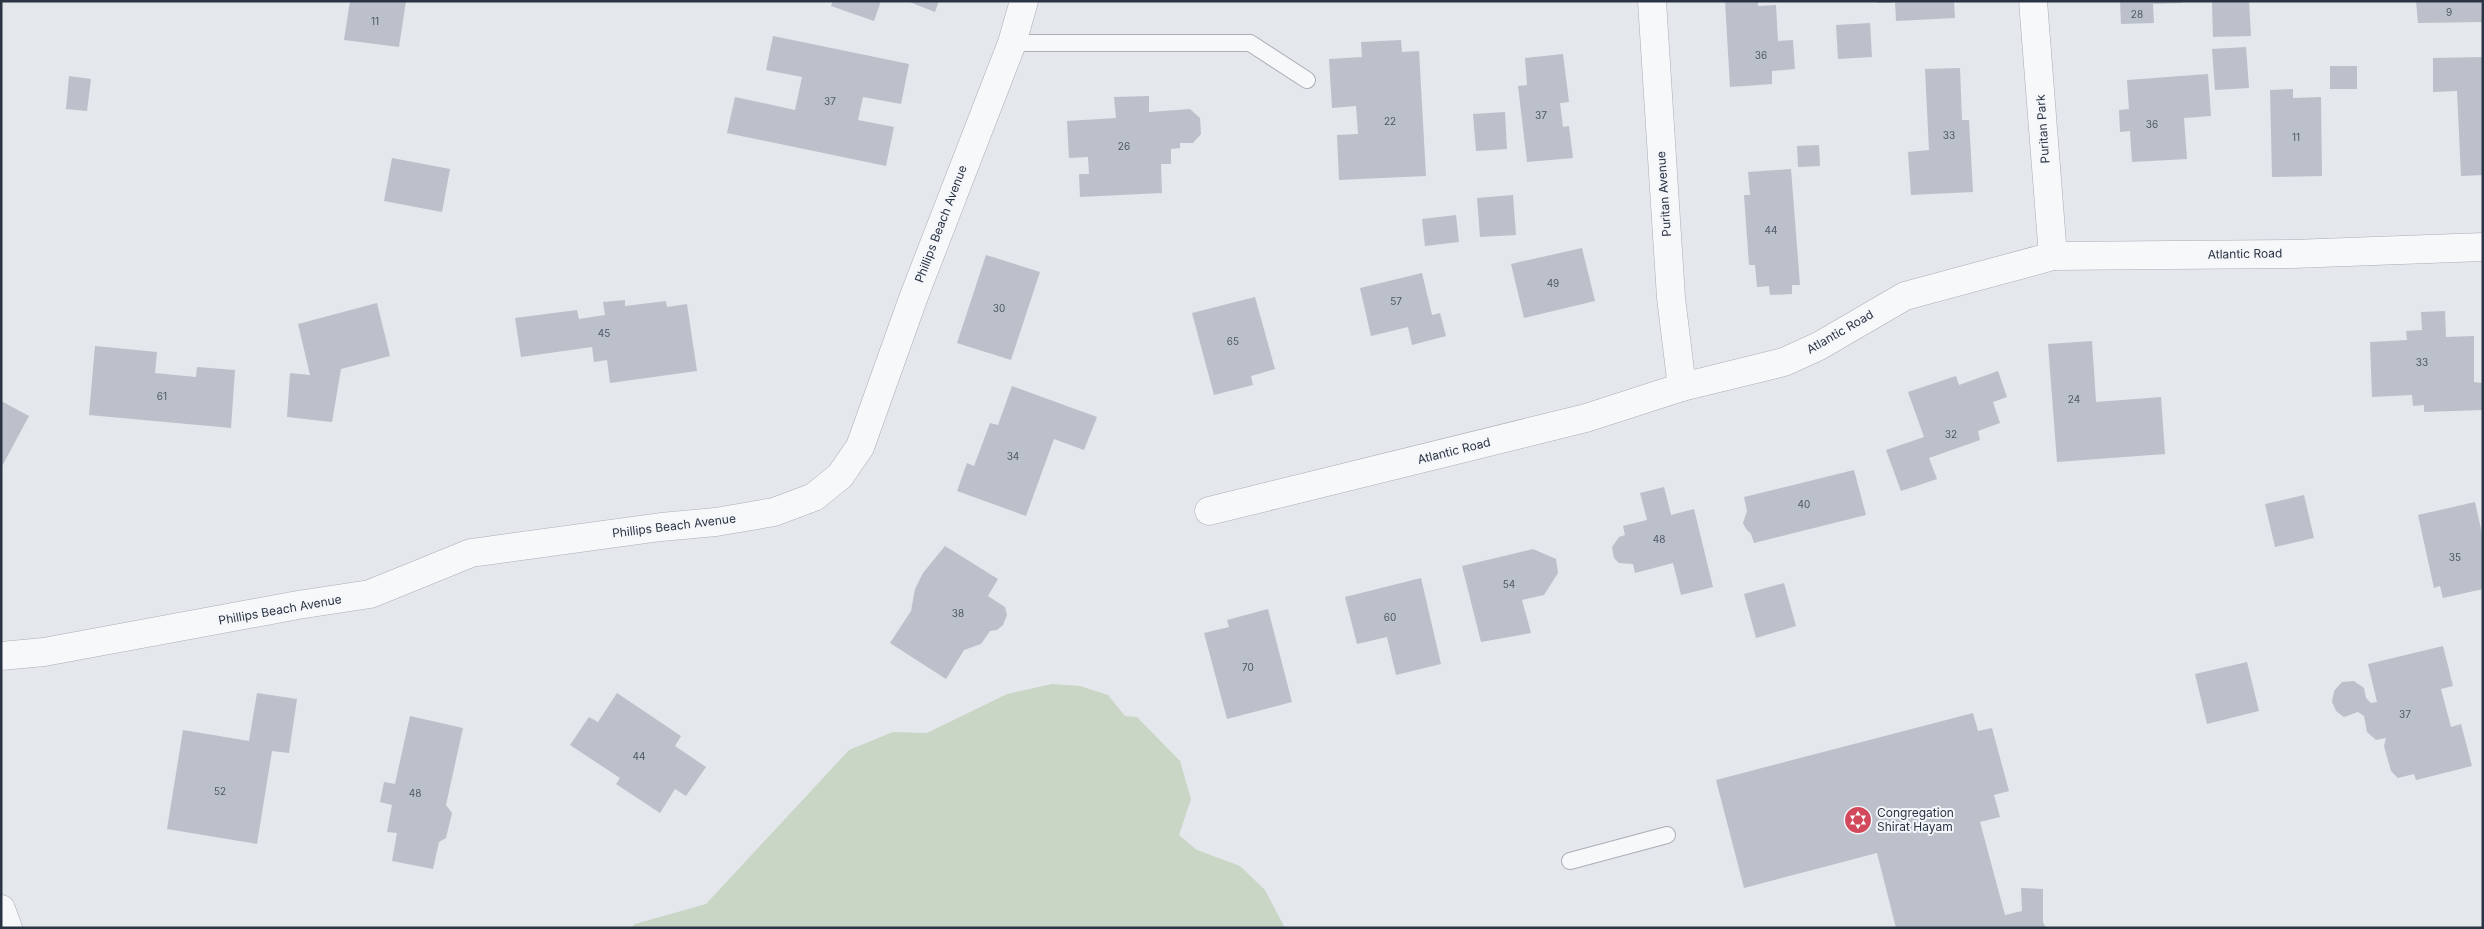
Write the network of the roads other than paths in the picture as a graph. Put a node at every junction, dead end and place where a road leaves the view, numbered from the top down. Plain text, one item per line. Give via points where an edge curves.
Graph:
1 (1024, 1) edge
2 (1652, 1) edge
3 (2033, 1) edge
4 (1012, 43) junction
5 (1307, 80) dead end
6 (2483, 247) edge
7 (2053, 256) junction
8 (1682, 387) junction
9 (1209, 511) dead end
10 (1, 656) edge
11 (1667, 835) dead end
12 (1570, 861) dead end
13 (1, 909) edge
14 (8, 928) edge

1 - 4 street, Phillips Beach Avenue
2 - 8 street, Puritan Avenue via 1671,298
3 - 7 street, Puritan Park
4 - 5 lane via 1250,43
4 - 10 street, Phillips Beach Avenue via 917,288 860,448 840,476 814,498 774,512 725,520 472,553 370,594 44,652
6 - 7 street, Atlantic Road via 2293,254
7 - 8 street, Atlantic Road via 1905,296 1819,346 1784,362
8 - 9 street, Atlantic Road via 1586,418
11 - 12 lane
13 - 14 street

